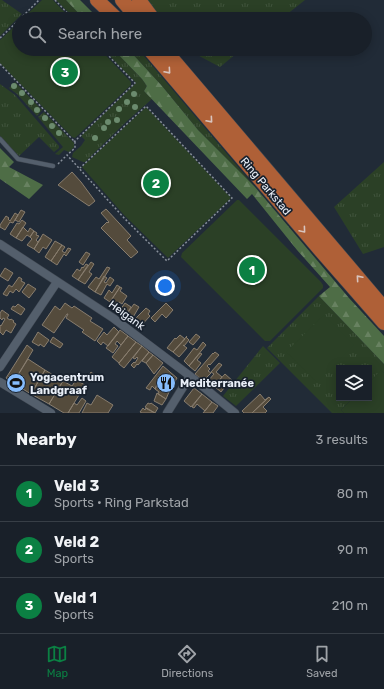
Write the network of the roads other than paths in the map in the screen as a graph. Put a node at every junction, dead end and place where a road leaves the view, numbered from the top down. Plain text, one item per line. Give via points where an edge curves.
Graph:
1 (96, 0) edge
2 (108, 0) edge
3 (122, 0) edge
4 (139, 0) edge
5 (109, 12) edge
6 (118, 12) edge
7 (132, 12) edge
8 (148, 12) edge
9 (158, 56) edge
10 (160, 56) edge
11 (177, 56) edge
12 (192, 83) junction
13 (0, 140) edge
14 (53, 166) road end
15 (0, 244) edge
16 (57, 282) junction
17 (384, 308) edge
18 (384, 323) edge
19 (0, 367) edge
20 (190, 376) junction
21 (0, 382) edge
22 (52, 413) edge
23 (167, 413) edge
24 (235, 413) edge

1 - 5 highway
2 - 6 highway
3 - 7 highway
4 - 8 highway
9 -> 18 highway, Ring Parkstad via 316,246
10 - 12 highway, Ring Parkstad
11 - 12 highway
17 -> 12 highway, Ring Parkstad
13 - 14 lane via 18,159
15 - 16 street, Heigank
16 - 19 street
16 - 20 street, Heigank via 113,318
20 - 23 street
20 - 24 street, Heigank
21 - 22 street

